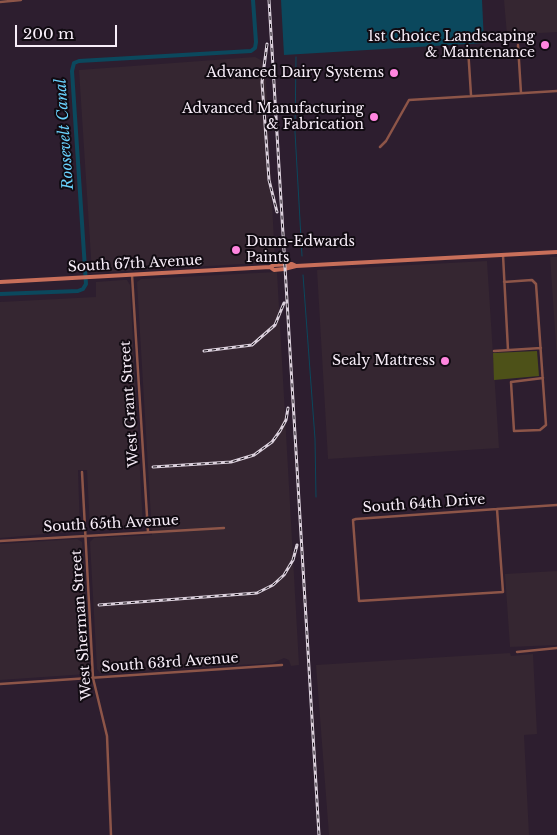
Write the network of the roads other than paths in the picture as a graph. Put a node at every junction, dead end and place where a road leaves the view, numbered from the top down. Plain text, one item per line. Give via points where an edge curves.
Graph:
1 (21, 0) edge
2 (0, 2) edge
3 (518, 45) dead end
4 (468, 48) dead end
5 (557, 91) edge
6 (521, 93) junction
7 (471, 95) junction
8 (380, 147) dead end
9 (557, 252) edge
10 (503, 255) junction
11 (132, 275) junction
12 (0, 282) edge
13 (504, 282) junction
14 (541, 348) junction
15 (508, 350) junction
16 (494, 352) dead end
17 (543, 378) junction
18 (82, 472) dead end
19 (557, 506) edge
20 (497, 509) junction
21 (224, 528) dead end
22 (148, 532) junction
23 (85, 536) junction
24 (0, 541) edge
25 (557, 648) edge
26 (517, 652) dead end
27 (282, 665) dead end
28 (94, 678) junction
29 (0, 684) edge
30 (111, 835) edge

1 - 2 street
3 - 6 street
4 - 7 street
5 - 6 street
6 - 7 street
7 - 8 street via 409,100
9 - 10 main road, South 67th Avenue
10 - 11 main road, South 67th Avenue via 296,266 274,264 270,267
10 - 13 street
11 - 12 main road, South 67th Avenue
11 - 22 street, West Grant Street
13 - 14 street via 532,280 536,284
13 - 15 street
14 - 15 street
14 - 17 street
15 - 16 street
17 - 17 street via 511,382 514,431 544,428
18 - 23 street, West Sherman Street
19 - 20 street, South 64th Drive
20 - 20 street, South 64th Drive via 353,520 359,601 503,592
21 - 22 street, South 65th Avenue
22 - 23 street, South 65th Avenue
23 - 24 street, South 65th Avenue
23 - 28 street, West Sherman Street
25 - 26 street
27 - 28 street, South 63rd Avenue
28 - 29 street, South 63rd Avenue via 85,676
28 - 30 street, West Sherman Street via 107,736

